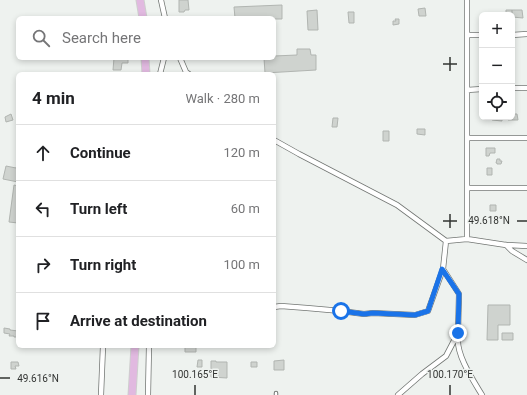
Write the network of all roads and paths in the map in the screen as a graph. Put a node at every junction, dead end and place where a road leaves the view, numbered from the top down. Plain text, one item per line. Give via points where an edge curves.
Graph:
1 (140, 0) edge
2 (161, 0) edge
3 (467, 0) edge
4 (143, 16) edge
5 (165, 16) edge
6 (515, 34) edge
7 (527, 34) edge
8 (468, 35) junction
9 (479, 35) edge
10 (145, 60) edge
11 (164, 60) edge
12 (181, 60) edge
13 (146, 72) edge
14 (160, 72) edge
15 (186, 72) edge
16 (515, 88) edge
17 (527, 88) edge
18 (479, 89) edge
19 (467, 90) junction
20 (468, 138) junction
21 (527, 138) edge
22 (276, 141) edge
23 (468, 188) junction
24 (527, 188) edge
25 (467, 239) junction
26 (446, 241) junction
27 (506, 245) junction
28 (527, 246) edge
29 (527, 260) edge
30 (442, 269) junction
31 (276, 307) edge
32 (458, 333) junction
33 (103, 348) edge
34 (135, 348) edge
35 (150, 348) edge
36 (101, 395) edge
37 (132, 395) edge
38 (148, 395) edge
39 (398, 395) edge
40 (482, 395) edge

1 - 4 main road
2 - 5 street
3 - 8 street
6 - 7 street
8 - 9 street
8 - 19 street
10 - 13 main road
11 - 14 street
12 - 15 street
16 - 17 street
18 - 19 street
19 - 20 street
20 - 21 street
20 - 23 street
22 - 26 street via 397,205
23 - 24 street
23 - 25 street
25 - 26 street
25 - 27 street
26 - 30 street
27 - 28 street
27 - 29 street
30 - 31 street via 428,311 415,315 364,314
30 - 32 street via 459,294
32 - 39 street via 446,356
32 - 40 street via 459,351
33 - 36 street
34 - 37 main road
35 - 38 street

